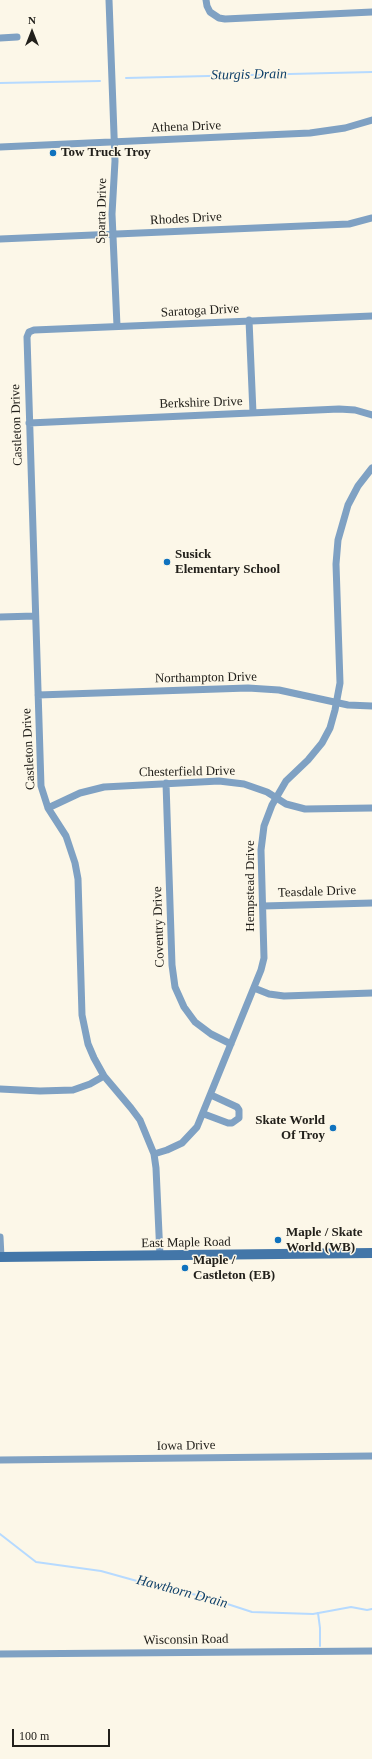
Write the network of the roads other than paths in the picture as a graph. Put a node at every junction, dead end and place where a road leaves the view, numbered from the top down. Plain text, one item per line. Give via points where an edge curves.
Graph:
1 (109, 0) edge
2 (206, 0) edge
3 (372, 12) edge
4 (17, 37) dead end
5 (0, 38) edge
6 (372, 120) edge
7 (114, 142) junction
8 (0, 146) edge
9 (372, 218) edge
10 (113, 234) junction
11 (0, 239) edge
12 (372, 316) edge
13 (249, 320) junction
14 (117, 326) junction
15 (29, 332) joint
16 (253, 413) junction
17 (372, 415) edge
18 (29, 423) junction
19 (372, 468) edge
20 (36, 616) junction
21 (0, 617) edge
22 (38, 695) junction
23 (337, 703) junction
24 (372, 706) edge
25 (166, 783) junction
26 (276, 798) junction
27 (48, 808) junction
28 (372, 808) edge
29 (372, 903) edge
30 (263, 906) junction
31 (254, 988) junction
32 (372, 993) edge
33 (231, 1044) junction
34 (104, 1076) junction
35 (0, 1089) edge
36 (211, 1095) junction
37 (204, 1114) junction
38 (154, 1154) junction
39 (0, 1237) edge
40 (372, 1253) edge
41 (160, 1256) junction
42 (0, 1257) edge
43 (372, 1456) edge
44 (0, 1460) edge
45 (372, 1651) edge
46 (0, 1654) edge

1 - 7 street, Sparta Drive
2 - 3 street via 213,15 225,19
4 - 5 street
6 - 7 street, Athena Drive via 345,128 310,133
7 - 8 street, Athena Drive
7 - 10 street, Sparta Drive
9 - 10 street, Rhodes Drive via 349,224
10 - 11 street, Rhodes Drive
10 - 14 street, Sparta Drive
12 - 13 street, Saratoga Drive
13 - 14 street, Saratoga Drive
13 - 16 street
14 - 15 street, Saratoga Drive
15 - 18 street, Castleton Drive via 26,343
16 - 17 street, Berkshire Drive via 349,409
16 - 18 street, Berkshire Drive
18 - 20 street, Castleton Drive
19 - 23 street, Hempstead Drive via 350,500 338,540 336,564 340,683
20 - 21 street
20 - 22 street, Castleton Drive
22 - 23 street, Northampton Drive via 248,688 274,690
22 - 27 street, Castleton Drive via 41,786
23 - 24 street, Northampton Drive
23 - 26 street, Hempstead Drive via 330,728 322,743 286,781
25 - 26 street, Chesterfield Drive via 233,782 256,788
25 - 27 street, Chesterfield Drive via 116,785 94,789
25 - 33 street, Coventry Drive via 172,965 175,987 184,1007 195,1022
26 - 28 street, Chesterfield Drive via 286,804 305,809
26 - 30 street, Hempstead Drive via 262,836
27 - 34 street, Castleton Drive via 66,836 75,863 78,879 82,1015 88,1044
29 - 30 street, Teasdale Drive
30 - 31 street, Hempstead Drive via 264,958
31 - 32 street via 284,996
31 - 33 street, Hempstead Drive
33 - 36 street, Hempstead Drive
34 - 35 street via 72,1090
34 - 38 street, Castleton Drive via 140,1120
36 - 37 street, Hempstead Drive
36 - 37 street via 237,1107 239,1118 228,1123
37 - 38 street, Hempstead Drive via 182,1143
38 - 41 street, Castleton Drive
39 - 42 street
40 - 41 main road, East Maple Road
41 - 42 main road, East Maple Road
43 - 44 street, Iowa Drive
45 - 46 street, Wisconsin Road

